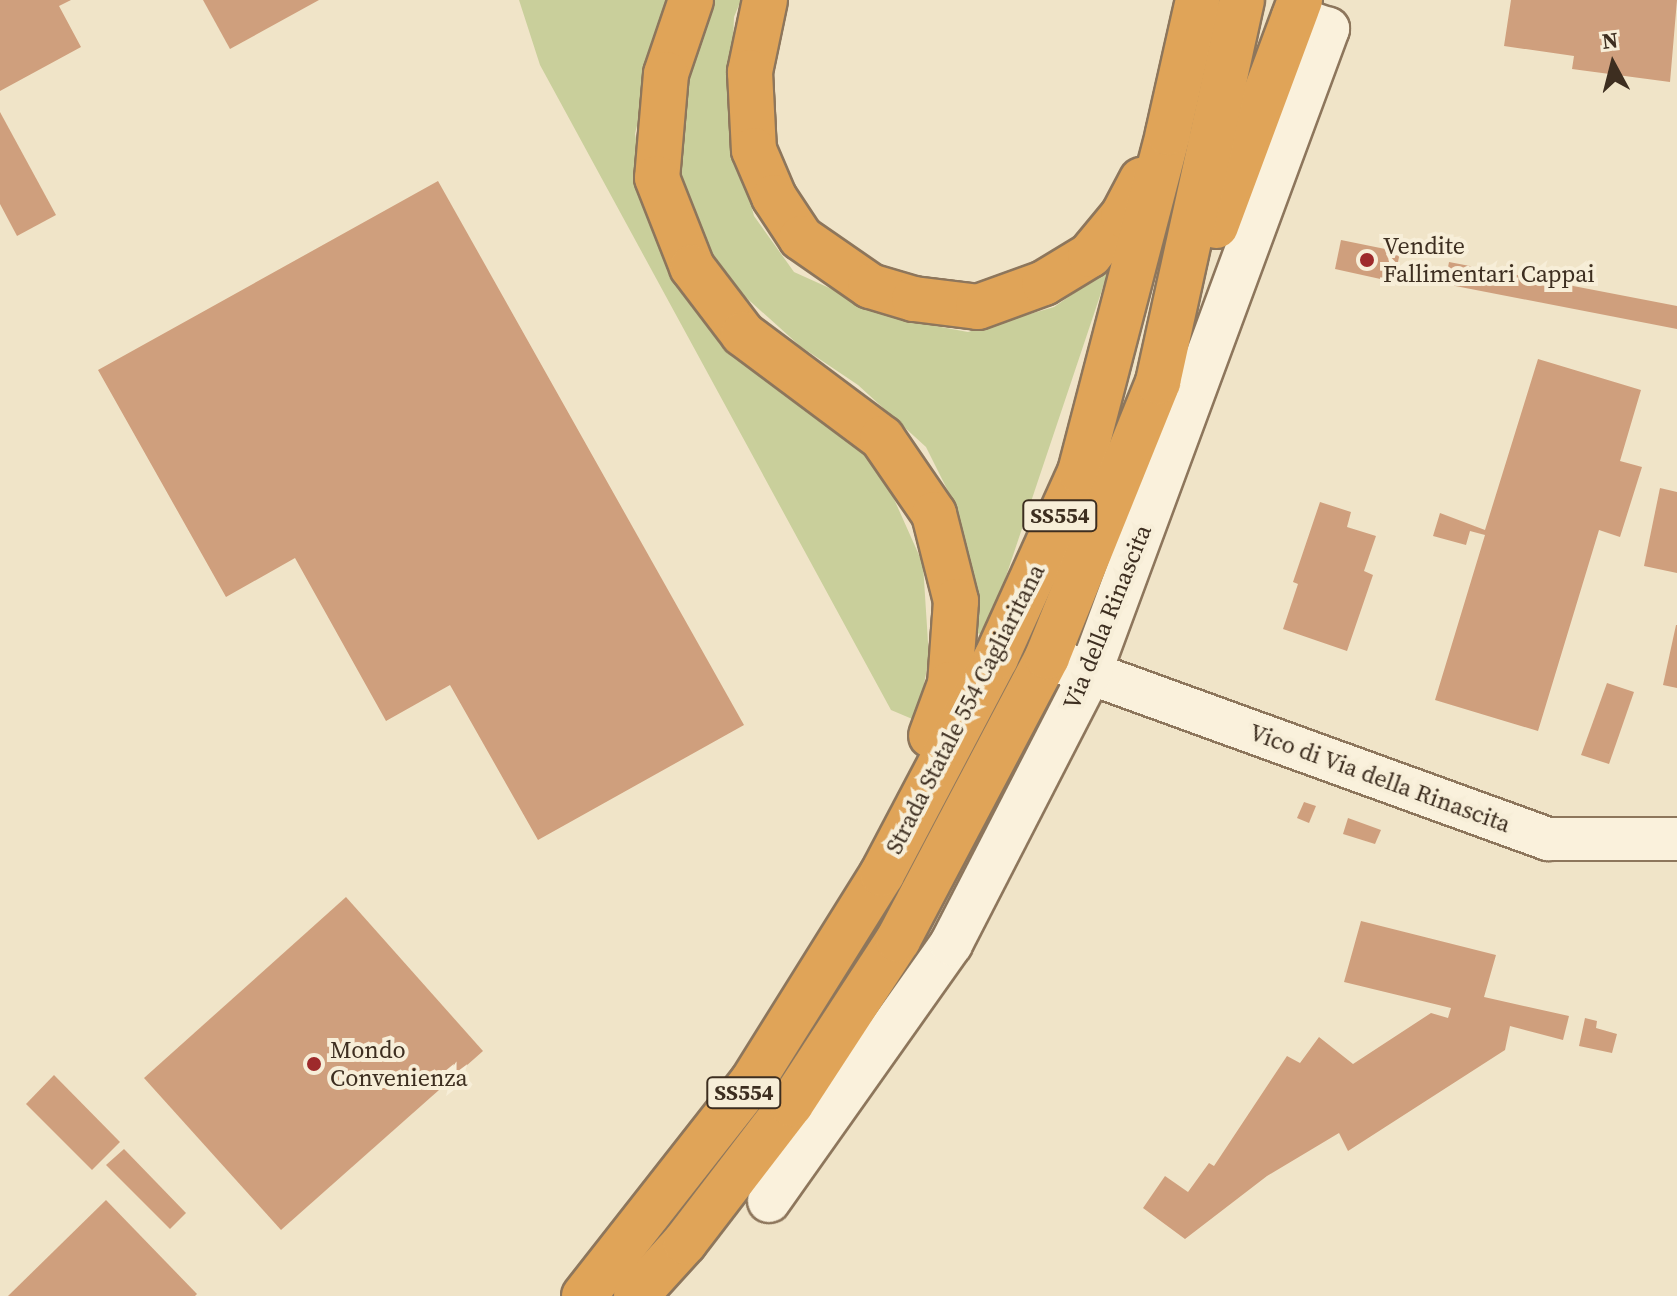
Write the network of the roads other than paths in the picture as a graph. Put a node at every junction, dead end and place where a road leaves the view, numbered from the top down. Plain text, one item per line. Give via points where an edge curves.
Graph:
1 (691, 0) edge
2 (765, 0) edge
3 (1198, 0) edge
4 (1242, 0) edge
5 (1307, 15) edge
6 (1168, 133) junction
7 (1158, 382) junction
8 (1047, 657) junction
9 (1090, 673) junction
10 (1677, 839) edge
11 (882, 874) junction
12 (769, 1201) dead end
13 (584, 1296) edge
14 (636, 1296) edge

1 - 11 highway via 666,74 657,178 692,267 743,334 882,438 934,514 956,601 950,684
2 - 6 highway via 750,72 754,150 774,197 801,238 870,286 914,299 978,307 1044,283 1090,255 1115,225
3 - 6 highway, Strada Statale 554 Cagliaritana / SS554
4 - 7 highway, Strada Statale 554 Cagliaritana / SS554
5 - 7 highway
5 - 9 lane, Via della Rinascita
6 - 11 highway, Strada Statale 554 Cagliaritana / SS554 via 1080,472 996,658
7 - 8 highway, Strada Statale 554 Cagliaritana / SS554
8 - 9 lane, Vico di Via della Rinascita
8 - 14 highway, Strada Statale 554 Cagliaritana / SS554 via 898,940 791,1104 685,1242
9 - 10 lane, Vico di Via della Rinascita via 1548,839
9 - 12 lane, Via della Rinascita via 951,944
11 - 13 highway, Strada Statale 554 Cagliaritana / SS554 via 752,1082

